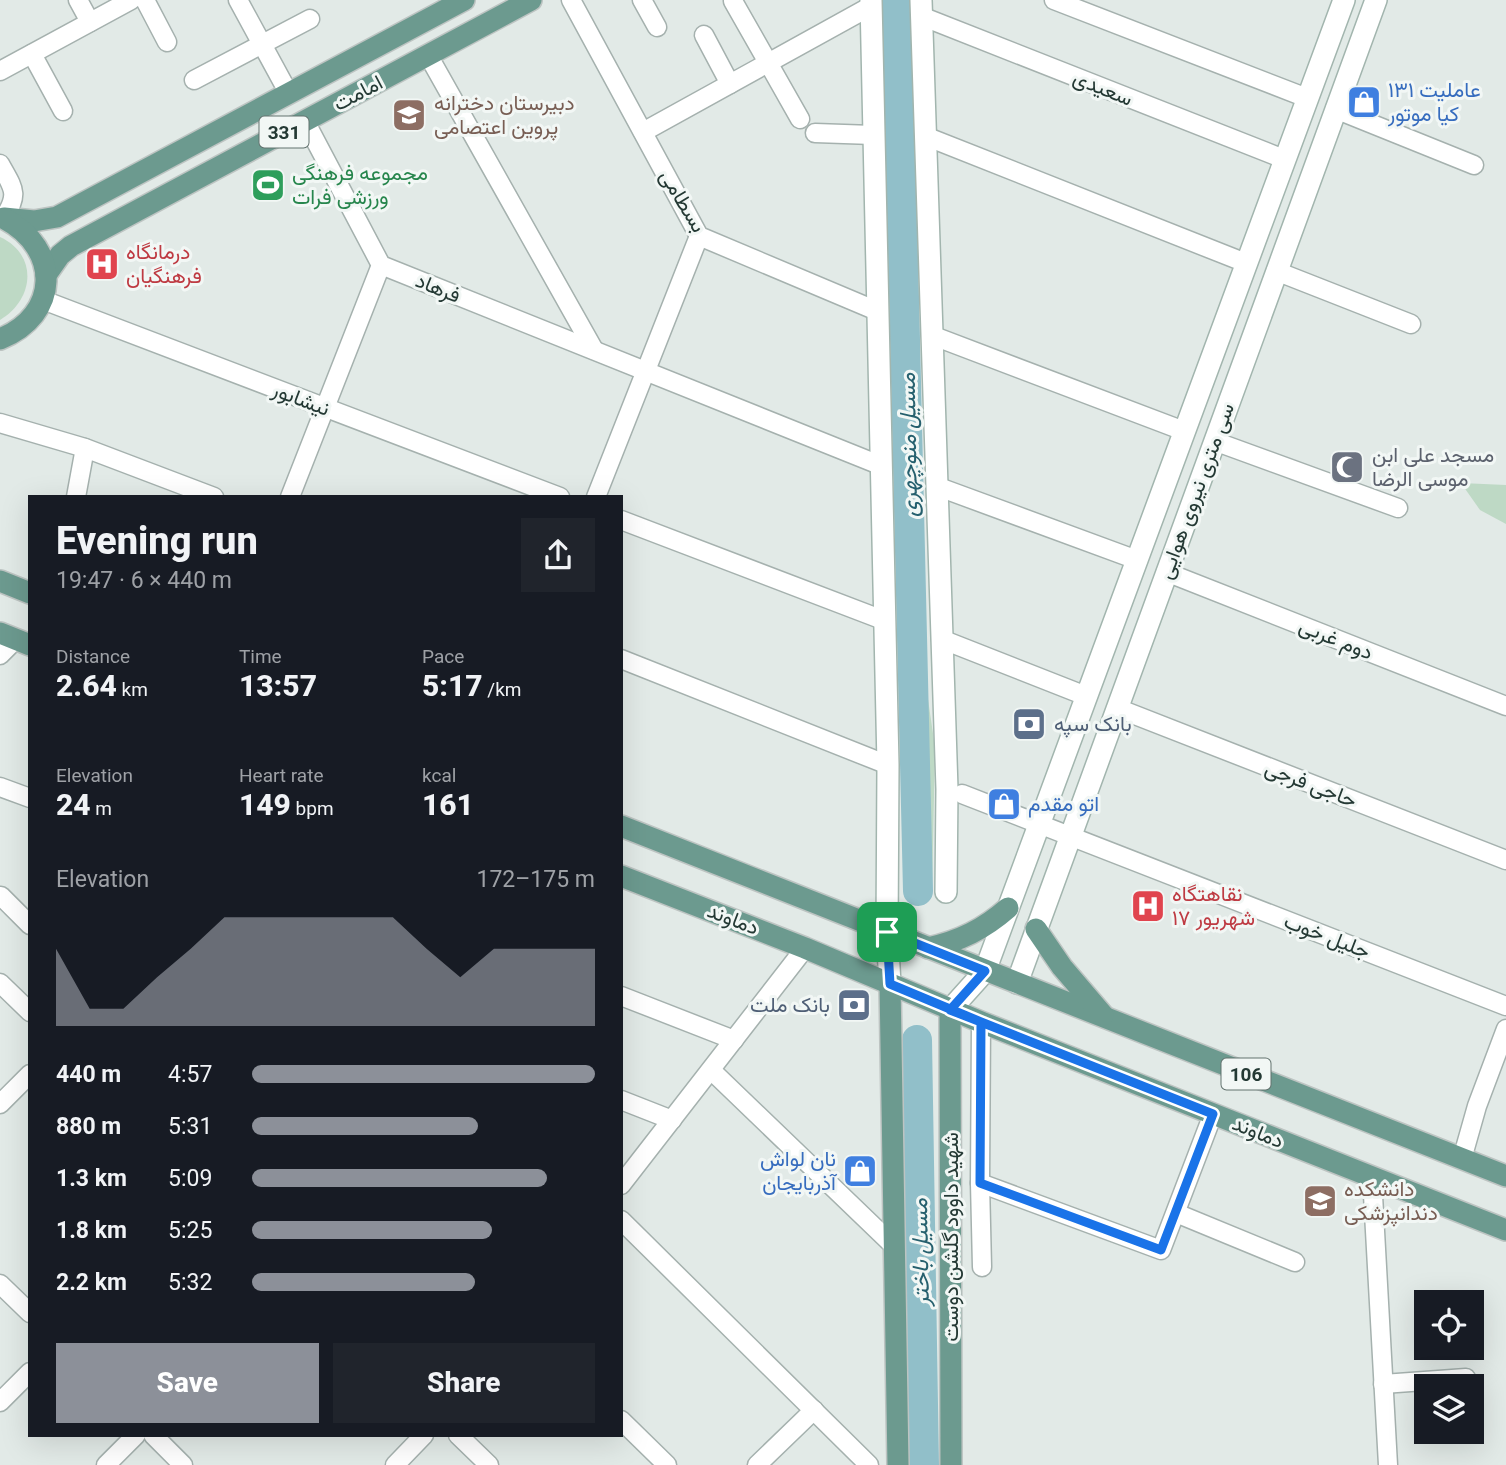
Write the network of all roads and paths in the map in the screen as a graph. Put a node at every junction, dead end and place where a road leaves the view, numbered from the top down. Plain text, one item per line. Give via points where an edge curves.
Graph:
1 (78, 0) edge
2 (131, 0) edge
3 (145, 0) edge
4 (238, 0) edge
5 (531, 0) edge
6 (571, 0) edge
7 (642, 0) edge
8 (1054, 0) edge
9 (1344, 0) edge
10 (1376, 0) edge
11 (733, 1) edge
12 (452, 3) edge
13 (871, 3) edge
14 (921, 8) edge
15 (310, 19) dead end
16 (90, 22) junction
17 (657, 27) dead end
18 (704, 35) dead end
19 (167, 42) dead end
20 (262, 44) junction
21 (32, 54) junction
22 (428, 55) junction
23 (769, 63) junction
24 (0, 71) edge
25 (194, 80) dead end
26 (730, 84) junction
27 (288, 92) junction
28 (1307, 98) junction
29 (1335, 109) junction
30 (63, 111) dead end
31 (800, 119) dead end
32 (305, 121) junction
33 (643, 132) junction
34 (816, 133) dead end
35 (873, 135) junction
36 (925, 135) junction
37 (1284, 159) junction
38 (0, 164) edge
39 (1474, 165) dead end
40 (2, 218) edge
41 (699, 236) junction
42 (1246, 262) junction
43 (382, 265) junction
44 (1276, 271) junction
45 (46, 275) junction
46 (43, 300) junction
47 (877, 311) junction
48 (1411, 324) dead end
49 (931, 335) junction
50 (0, 339) edge
51 (594, 350) junction
52 (646, 371) junction
53 (325, 408) junction
54 (0, 423) edge
55 (1184, 430) junction
56 (1214, 441) junction
57 (85, 448) junction
58 (882, 466) junction
59 (936, 486) junction
60 (75, 495) edge
61 (209, 495) edge
62 (291, 495) edge
63 (555, 495) edge
64 (597, 495) edge
65 (1398, 508) dead end
66 (623, 521) edge
67 (1137, 560) junction
68 (1166, 572) junction
69 (0, 581) edge
70 (28, 592) edge
71 (883, 620) junction
72 (15, 639) edge
73 (941, 639) junction
74 (0, 655) edge
75 (623, 660) edge
76 (1086, 696) junction
77 (1506, 706) edge
78 (1117, 708) junction
79 (888, 765) junction
80 (0, 787) edge
81 (954, 791) junction
82 (28, 797) edge
83 (1040, 824) junction
84 (623, 828) edge
85 (1070, 836) junction
86 (1506, 860) edge
87 (623, 877) edge
88 (946, 892) dead end
89 (1, 896) edge
90 (1009, 908) junction
91 (28, 923) edge
92 (1036, 929) junction
93 (887, 932) junction
94 (805, 948) junction
95 (928, 948) junction
96 (985, 971) junction
97 (0, 983) edge
98 (1017, 983) junction
99 (890, 984) junction
100 (623, 997) edge
101 (1506, 1006) edge
102 (28, 1010) edge
103 (950, 1010) junction
104 (1107, 1019) junction
105 (981, 1022) junction
106 (1506, 1029) edge
107 (734, 1040) junction
108 (710, 1070) junction
109 (28, 1075) edge
110 (623, 1101) edge
111 (0, 1104) edge
112 (1213, 1114) junction
113 (672, 1120) junction
114 (1462, 1159) junction
115 (1372, 1177) junction
116 (1506, 1177) edge
117 (623, 1182) edge
118 (980, 1183) junction
119 (1176, 1213) junction
120 (623, 1222) edge
121 (1506, 1230) edge
122 (895, 1247) junction
123 (1295, 1262) dead end
124 (982, 1268) dead end
125 (0, 1284) edge
126 (28, 1311) edge
127 (28, 1374) edge
128 (1414, 1382) edge
129 (1383, 1384) junction
130 (0, 1402) edge
131 (814, 1410) junction
132 (623, 1422) edge
133 (134, 1437) edge
134 (155, 1437) edge
135 (422, 1437) edge
136 (460, 1437) edge
137 (106, 1465) edge
138 (183, 1465) edge
139 (395, 1465) edge
140 (489, 1465) edge
141 (667, 1465) edge
142 (757, 1465) edge
143 (869, 1465) edge
144 (898, 1465) edge
145 (951, 1465) edge
146 (1388, 1465) edge

1 - 16 street
2 - 16 street
3 - 19 street
4 - 20 street
5 - 22 main road, امامت / 331
6 - 33 street, بسطامی
7 - 17 street
8 - 28 street
9 - 28 main road, سی متری نیروی هوایی
10 - 29 main road, سی متری نیروی هوایی
11 - 23 street
12 - 27 main road, امامت / 331
13 - 23 street
13 - 35 main road
14 - 36 main road
14 - 37 street, سعیدی
15 - 20 street
16 - 21 street
18 - 26 street
20 - 25 street
20 - 27 street
21 - 24 street
21 - 30 street
22 - 32 main road, امامت / 331
22 - 51 street
23 - 26 street
23 - 31 street
26 - 33 street
27 - 40 main road, امامت / 331 via 57,217 34,221
28 - 37 main road, سی متری نیروی هوایی
29 - 39 street
29 - 44 main road, سی متری نیروی هوایی
32 - 43 street
32 - 45 main road, امامت / 331 via 71,246
33 - 41 street, بسطامی
34 - 35 street
35 - 47 main road
36 - 42 street
36 - 49 main road
37 - 42 main road, سی متری نیروی هوایی
38 - 40 street via 15,197
40 - 45 main road via 34,240
41 - 47 street, بسطامی
41 - 52 street
42 - 55 main road, سی متری نیروی هوایی
43 - 51 street, فرهاد
43 - 53 street
44 - 48 street
44 - 56 main road, سی متری نیروی هوایی
45 - 46 main road
46 - 50 main road via 19,331
46 - 53 street, نیشابور
47 - 58 main road
49 - 55 street
49 - 59 main road
51 - 52 street, فرهاد
52 - 58 street, فرهاد
52 - 64 street
53 - 62 street
53 - 63 street, نیشابور
54 - 57 street
55 - 67 main road, سی متری نیروی هوایی
56 - 65 street
56 - 68 main road, سی متری نیروی هوایی
57 - 60 street
57 - 61 street
58 - 71 main road
59 - 67 street
59 - 73 main road
66 - 71 street
67 - 76 main road, سی متری نیروی هوایی
68 - 77 street, دوم غربی
68 - 78 main road, سی متری نیروی هوایی
69 - 70 main road
71 - 79 main road
72 - 74 street
73 - 76 street
73 - 81 main road
75 - 79 street
76 - 83 main road, سی متری نیروی هوایی
78 - 85 main road, سی متری نیروی هوایی
78 - 86 street, حاجی فرجی
79 - 93 main road
80 - 82 street
81 - 83 street, جلیل خوب
81 - 88 main road
83 - 85 street, جلیل خوب
83 - 90 main road, سی متری نیروی هوایی
84 - 93 main road, 106
85 - 92 main road, سی متری نیروی هوایی
85 - 101 street, جلیل خوب
87 - 94 main road, دماوند / 106
89 - 91 street
90 - 95 main road via 953,943
90 - 96 main road, سی متری نیروی هوایی
92 - 98 main road, سی متری نیروی هوایی
92 - 104 main road
93 - 95 main road, 106
93 - 99 main road
94 - 99 main road, دماوند / 106
94 - 107 street
95 - 96 main road, 106
96 - 98 main road, 106
96 - 103 main road
97 - 102 street
98 - 104 main road, 106
99 - 103 main road, دماوند / 106
99 - 122 main road
100 - 107 street
103 - 105 main road, دماوند / 106
103 - 145 main road, شهید داوود گلشن دوست
104 - 114 main road, 106
105 - 112 main road, دماوند / 106
105 - 118 street
106 - 114 street
107 - 108 street
108 - 113 street
108 - 122 street
109 - 111 street
110 - 113 street
112 - 115 main road, دماوند / 106
112 - 119 street
113 - 117 street
114 - 116 main road, 106
115 - 121 main road, دماوند / 106
115 - 129 street
118 - 119 street via 1161,1250
118 - 124 street
119 - 123 street
120 - 131 street
122 - 144 main road
125 - 126 street
127 - 130 street
128 - 129 street
129 - 146 street
131 - 142 street
131 - 143 street
132 - 141 street
133 - 137 street
134 - 138 street
135 - 139 street
136 - 140 street

